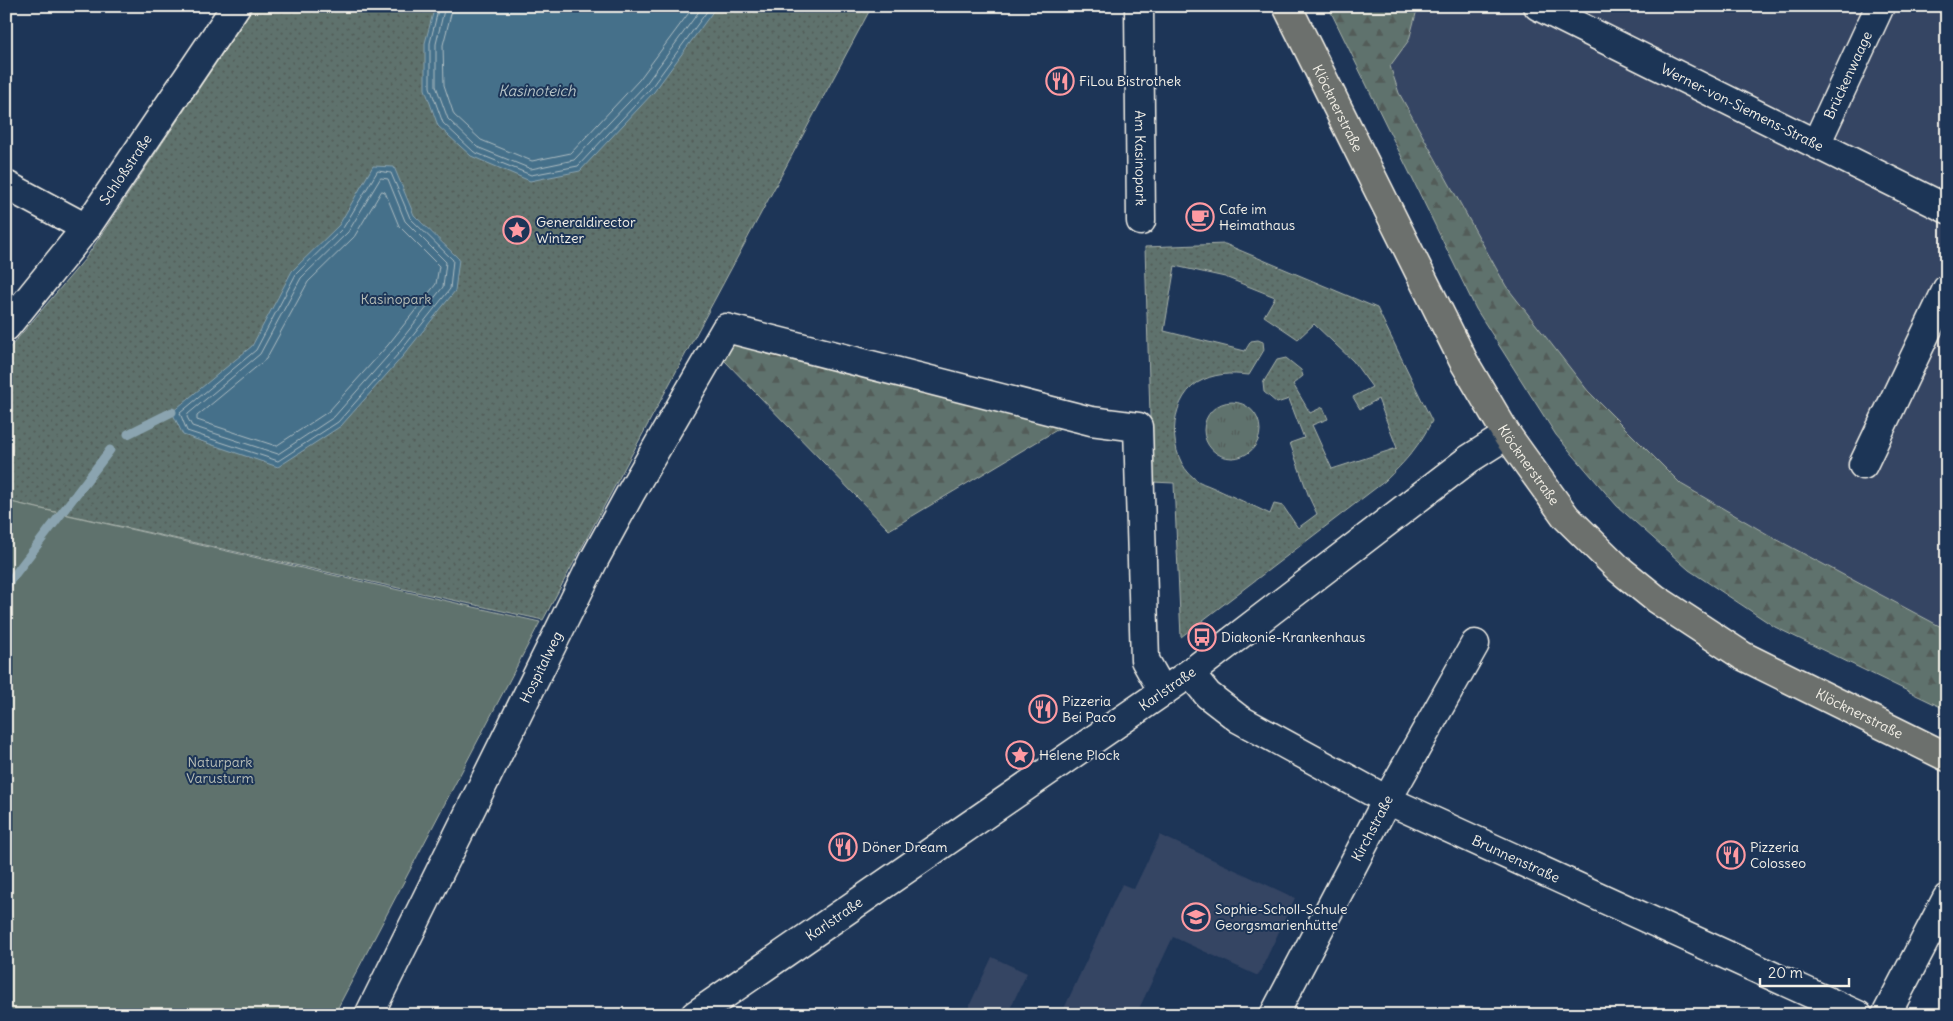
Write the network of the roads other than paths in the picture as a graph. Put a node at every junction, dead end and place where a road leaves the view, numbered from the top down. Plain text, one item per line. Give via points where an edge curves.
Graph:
1 (236, 6) edge
2 (1139, 6) edge
3 (1288, 6) edge
4 (1538, 6) edge
5 (1880, 6) edge
6 (1816, 144) junction
7 (6, 184) edge
8 (1947, 209) edge
9 (1141, 221) dead end
10 (86, 228) junction
11 (1947, 288) edge
12 (6, 327) edge
13 (1507, 435) junction
14 (1864, 465) dead end
15 (1475, 644) dead end
16 (1190, 673) junction
17 (1163, 692) junction
18 (1947, 757) edge
19 (1387, 800) junction
20 (1947, 898) edge
21 (369, 1015) edge
22 (695, 1015) edge
23 (1274, 1015) edge
24 (1858, 1015) edge
25 (1886, 1015) edge

1 - 10 street, Schloßstraße
2 - 9 street, Am Kasinopark
3 - 13 main road, Klöcknerstraße via 1464,362
4 - 6 street, Werner-von-Siemens-Straße
5 - 6 street, Brückenwaage
6 - 8 street, Werner-von-Siemens-Straße
7 - 10 street
10 - 12 street, Schloßstraße
11 - 14 street
13 - 16 street, Karlstraße via 1469,459
13 - 18 main road, Klöcknerstraße via 1566,517 1619,569 1656,599 1743,656
15 - 19 street, Kirchstraße
16 - 17 street, Karlstraße
16 - 19 street, Brunnenstraße via 1208,695 1239,719
17 - 21 street, Hospitalweg via 1145,660 1138,427 1091,421 726,328 594,560
17 - 22 street, Karlstraße
19 - 23 street, Kirchstraße
19 - 24 street, Brunnenstraße
20 - 25 street

